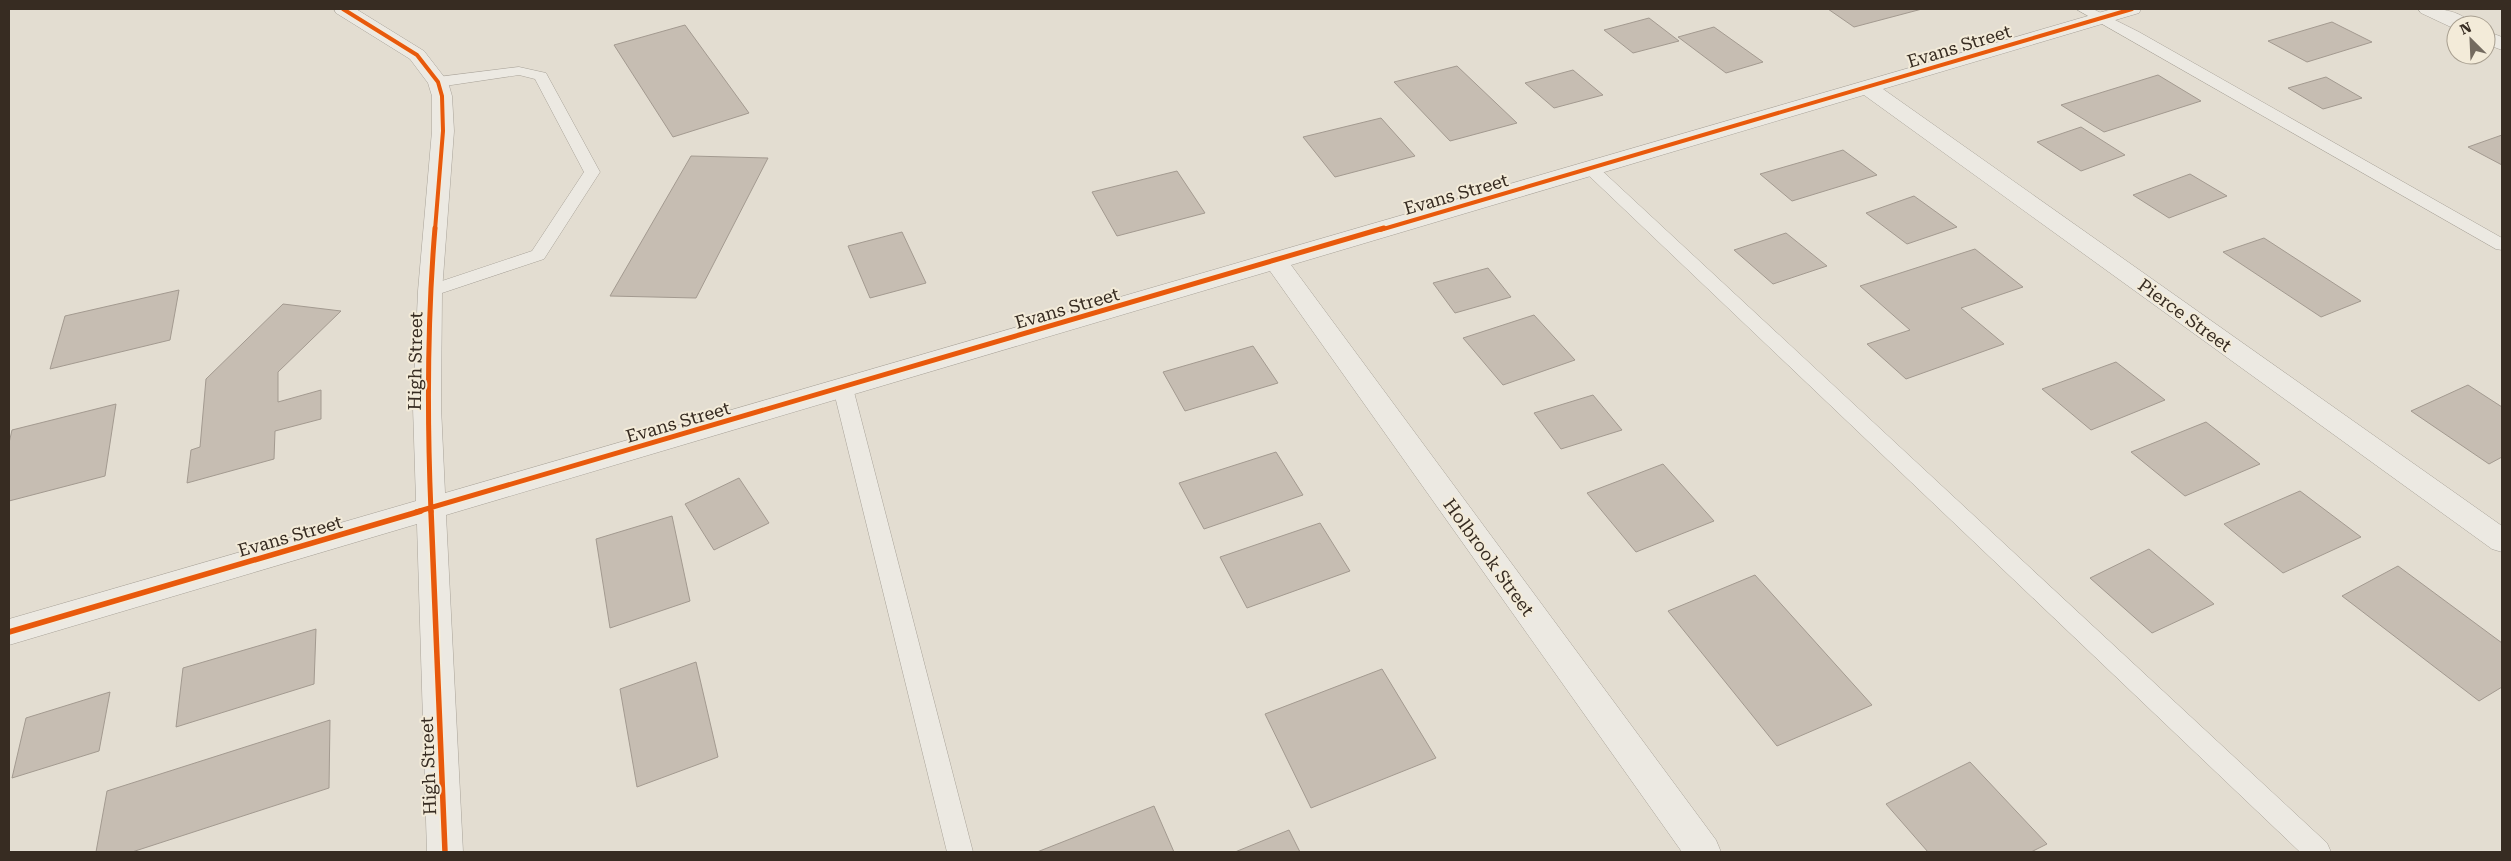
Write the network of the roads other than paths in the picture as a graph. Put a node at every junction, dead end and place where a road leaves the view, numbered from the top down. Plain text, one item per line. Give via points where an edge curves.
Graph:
1 (342, 9) edge
2 (2132, 9) edge
3 (2428, 9) edge
4 (2092, 13) edge
5 (2446, 17) edge
6 (438, 82) junction
7 (1868, 88) junction
8 (1591, 169) junction
9 (2502, 244) edge
10 (1276, 261) junction
11 (430, 291) junction
12 (843, 388) junction
13 (432, 509) junction
14 (2502, 541) edge
15 (9, 632) edge
16 (445, 852) edge
17 (960, 852) edge
18 (1703, 852) edge
19 (2318, 852) edge

1 - 6 street, High Street via 417,55
2 - 4 street, Evans Street
3 - 5 street
4 - 7 street, Evans Street
4 - 9 lane
6 - 11 street, High Street via 442,96 443,131
6 - 11 lane via 519,71 541,76 592,172 538,255
7 - 8 street, Evans Street
7 - 14 street, Pierce Street
8 - 10 street, Evans Street
8 - 19 lane
10 - 12 street, Evans Street
10 - 18 street, Holbrook Street
11 - 13 street, High Street via 427,407
12 - 13 street, Evans Street
12 - 17 lane
13 - 15 street, Evans Street
13 - 16 street, High Street

